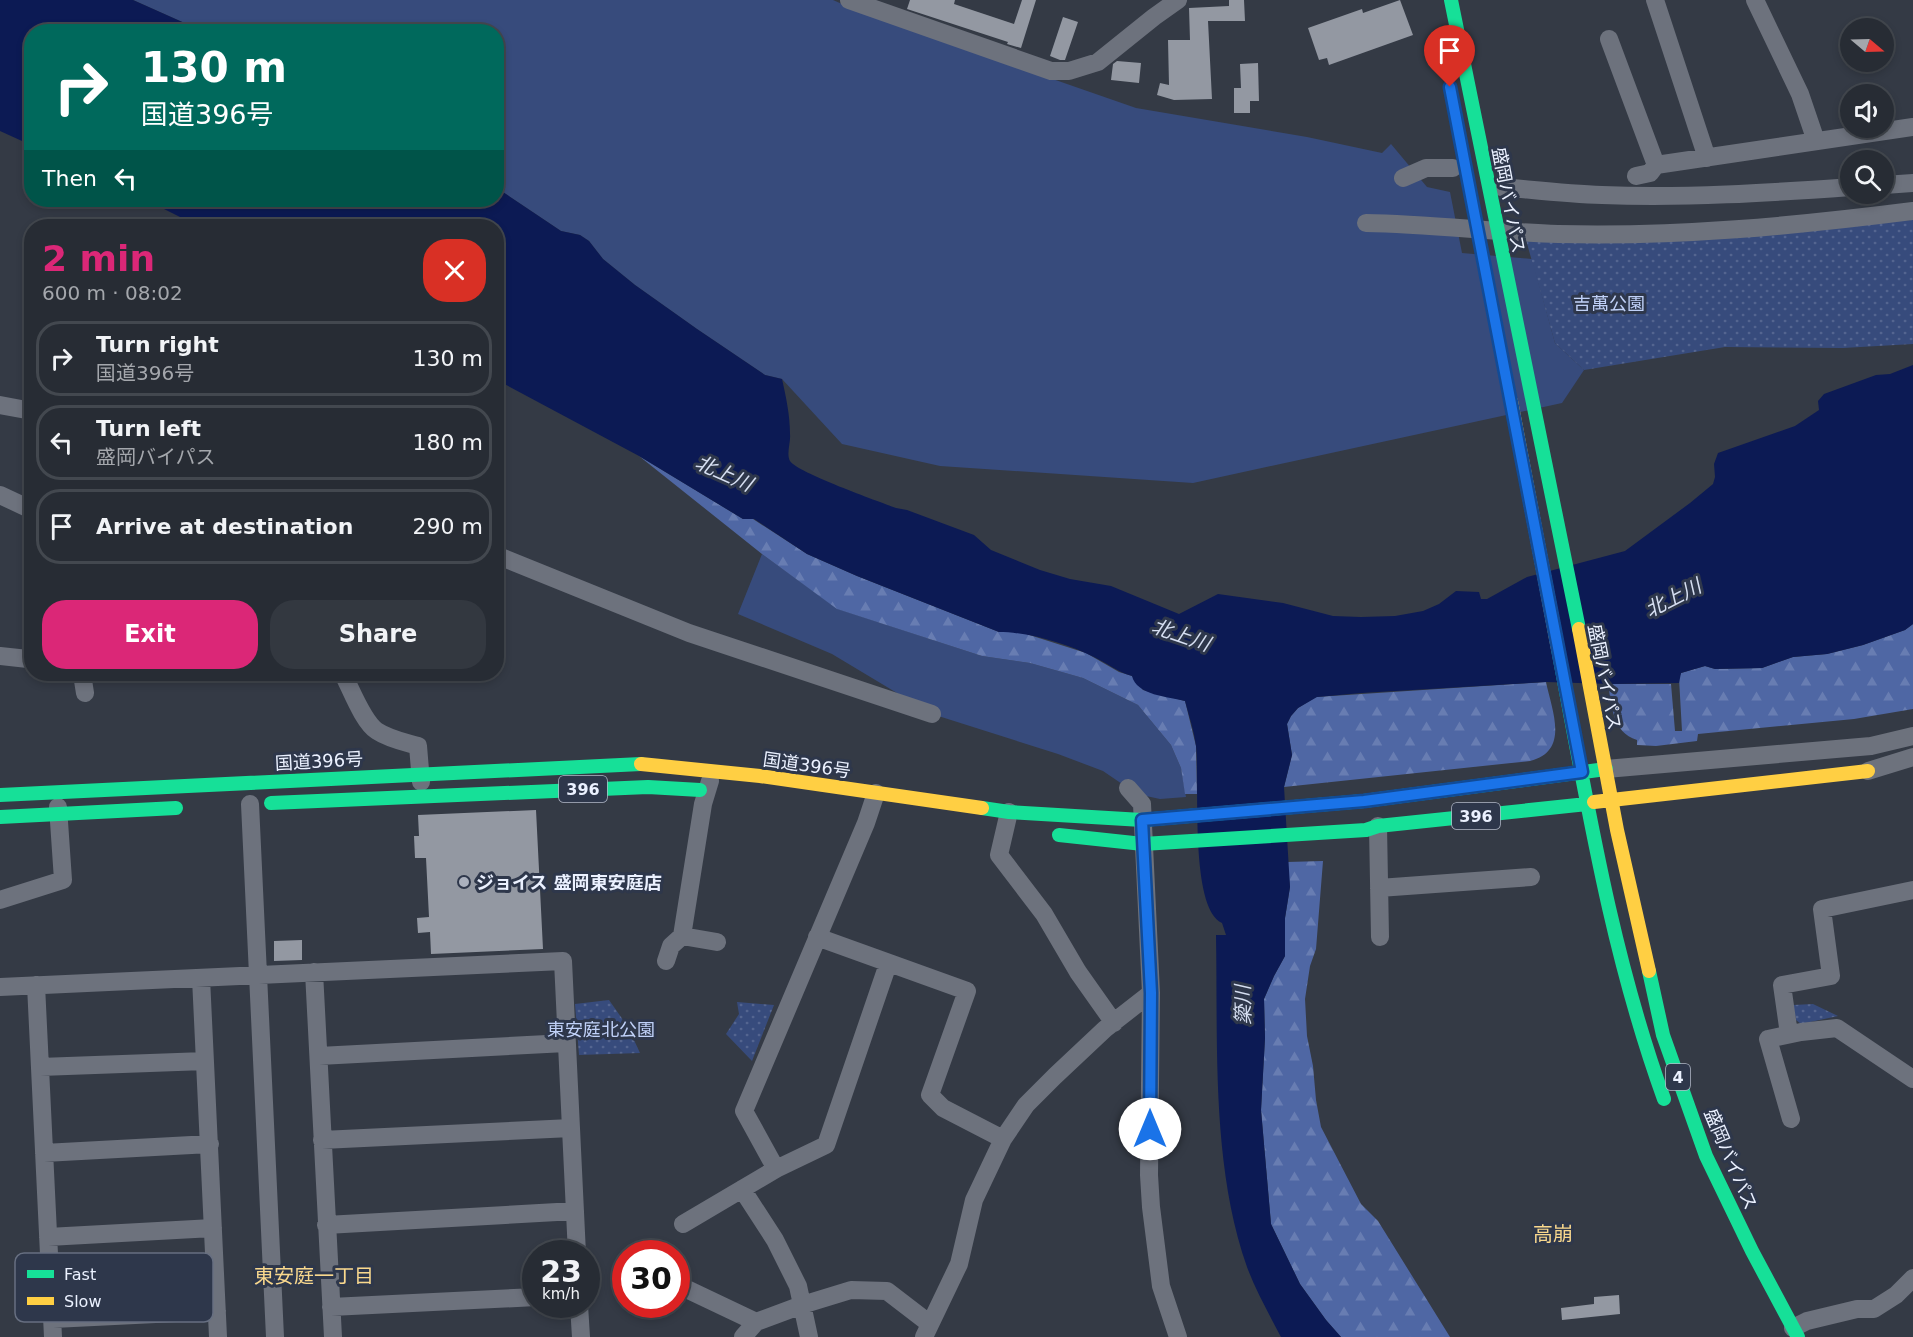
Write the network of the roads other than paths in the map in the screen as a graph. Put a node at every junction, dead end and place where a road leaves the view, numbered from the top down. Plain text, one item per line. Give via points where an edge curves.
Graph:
1 (849, 0) edge
2 (1176, 0) edge
3 (1451, 0) edge
4 (1655, 0) edge
5 (1755, 0) edge
6 (1609, 39) dead end
7 (1913, 127) edge
8 (1816, 141) junction
9 (1707, 158) junction
10 (1656, 165) junction
11 (1462, 168) dead end
12 (1636, 176) dead end
13 (1403, 178) dead end
14 (1913, 183) edge
15 (1894, 184) edge
16 (1840, 188) edge
17 (1495, 191) junction
18 (1913, 211) edge
19 (1476, 220) dead end
20 (1366, 223) dead end
21 (1480, 243) dead end
22 (1507, 383) dead end
23 (0, 405) edge
24 (24, 410) edge
25 (0, 495) edge
26 (24, 506) edge
27 (504, 558) edge
28 (0, 656) edge
29 (24, 659) edge
30 (83, 681) edge
31 (347, 681) edge
32 (85, 693) dead end
33 (932, 714) dead end
34 (1913, 736) edge
35 (1913, 757) edge
36 (1606, 769) junction
37 (714, 771) junction
38 (1868, 771) joint
39 (1582, 772) junction
40 (420, 774) junction
41 (1128, 788) dead end
42 (712, 791) junction
43 (57, 792) junction
44 (876, 793) junction
45 (0, 795) edge
46 (422, 798) junction
47 (1611, 799) junction
48 (245, 804) joint
49 (1587, 804) junction
50 (194, 807) dead end
51 (58, 815) junction
52 (0, 817) edge
53 (1142, 820) junction
54 (1007, 825) junction
55 (1372, 828) junction
56 (1040, 833) dead end
57 (1143, 844) junction
58 (1531, 877) dead end
59 (1379, 888) junction
60 (1913, 890) edge
61 (0, 900) edge
62 (682, 936) junction
63 (817, 937) junction
64 (1380, 937) dead end
65 (717, 942) dead end
66 (666, 960) dead end
67 (888, 964) junction
68 (314, 972) junction
69 (258, 975) junction
70 (201, 978) junction
71 (36, 985) junction
72 (0, 987) edge
73 (1151, 993) junction
74 (1114, 1023) junction
75 (1789, 1034) junction
76 (566, 1042) junction
77 (319, 1056) junction
78 (205, 1061) junction
79 (40, 1067) junction
80 (1913, 1079) edge
81 (1671, 1117) dead end
82 (1791, 1119) dead end
83 (571, 1128) junction
84 (1003, 1139) junction
85 (322, 1140) junction
86 (210, 1144) junction
87 (44, 1153) junction
88 (776, 1169) junction
89 (742, 1189) junction
90 (575, 1211) junction
91 (683, 1224) dead end
92 (326, 1225) junction
93 (213, 1227) junction
94 (48, 1237) junction
95 (576, 1240) edge
96 (49, 1253) edge
97 (1913, 1278) edge
98 (690, 1291) edge
99 (522, 1298) edge
100 (802, 1305) junction
101 (331, 1306) junction
102 (213, 1311) edge
103 (216, 1311) junction
104 (580, 1318) edge
105 (111, 1322) edge
106 (756, 1322) junction
107 (53, 1328) edge
108 (927, 1331) edge
109 (1795, 1333) edge
110 (218, 1337) edge
111 (275, 1337) edge
112 (333, 1337) edge
113 (581, 1337) edge
114 (743, 1337) edge
115 (809, 1337) edge
116 (1178, 1337) edge

1 - 2 street via 1051,71 1069,71 1098,62
3 - 17 main road, 盛岡バイパス / 4
4 - 9 street
5 - 8 street via 1800,94
6 - 10 street
7 - 8 street
8 - 9 street
9 - 10 street
10 - 12 street via 1650,173
11 - 13 street via 1426,168
14 - 15 street
16 - 17 street via 1653,196
17 - 36 main road, 盛岡バイパス / 4
18 - 20 street via 1810,224 1695,232 1557,234
19 - 21 main road, 盛岡バイパス
22 - 39 main road, 4
23 - 24 street
25 - 26 street
27 - 33 street via 689,633
28 - 29 street
30 - 32 street
31 - 40 street via 370,726 418,746
34 - 36 street via 1871,746
35 - 38 street
36 - 39 main road, 国道396号 / 396
36 - 47 main road, 盛岡バイパス / 4
37 - 40 main road, 国道396号 / 396 via 641,764
37 - 42 street
37 - 44 main road, 国道396号 / 396
38 - 47 main road
39 - 49 main road, 4
39 - 53 main road, 国道396号 / 396 via 1364,801
40 - 43 main road, 国道396号 / 396
40 - 46 street
41 - 53 street via 1142,804
42 - 46 main road, 396 via 648,787
42 - 62 street
43 - 45 main road, 国道396号 / 396
43 - 51 street
44 - 54 main road, 国道396号 / 396
44 - 63 street
46 - 48 main road, 396
47 - 49 main road
47 - 109 main road, 盛岡バイパス / 4 via 1663,1035 1706,1156
48 - 69 street
49 - 55 main road, 396
49 - 81 main road, 4 via 1628,994
50 - 51 main road
51 - 52 main road
51 - 61 street via 63,880
53 - 54 main road, 国道396号 / 396
53 - 57 street
54 - 74 street via 999,855 1044,914
55 - 57 main road, 396
55 - 59 street
56 - 57 main road, 396
57 - 73 street
58 - 59 street
59 - 64 street
60 - 75 street via 1822,909 1831,976 1782,985
62 - 65 street
62 - 66 street via 670,946
63 - 67 street
63 - 88 street via 744,1111
67 - 84 street via 967,991 930,1095 943,1108
67 - 88 street via 826,1145
68 - 69 street
68 - 76 street via 562,961
68 - 77 street
69 - 70 street
69 - 111 street
70 - 71 street
70 - 78 street
71 - 72 street
71 - 79 street
73 - 74 street
73 - 116 street via 1151,1207 1161,1286
74 - 84 street via 1026,1105
75 - 80 street via 1837,1028
75 - 82 street via 1768,1039
76 - 77 street
76 - 83 street
77 - 85 street
78 - 79 street
78 - 86 street
79 - 87 street
83 - 85 street
83 - 90 street
84 - 108 street via 974,1200 959,1264
85 - 92 street
86 - 87 street
86 - 93 street
87 - 94 street
88 - 89 street
89 - 91 street
89 - 100 street via 775,1240 798,1286
90 - 92 street
90 - 95 street
92 - 101 street
93 - 94 street
93 - 103 street
94 - 96 street
97 - 109 street via 1874,1309 1807,1321
98 - 106 street
99 - 101 street
100 - 106 street
100 - 108 street via 851,1290 887,1291
100 - 115 street
101 - 112 street
102 - 103 street
103 - 110 street
104 - 113 street
105 - 107 street
106 - 114 street

